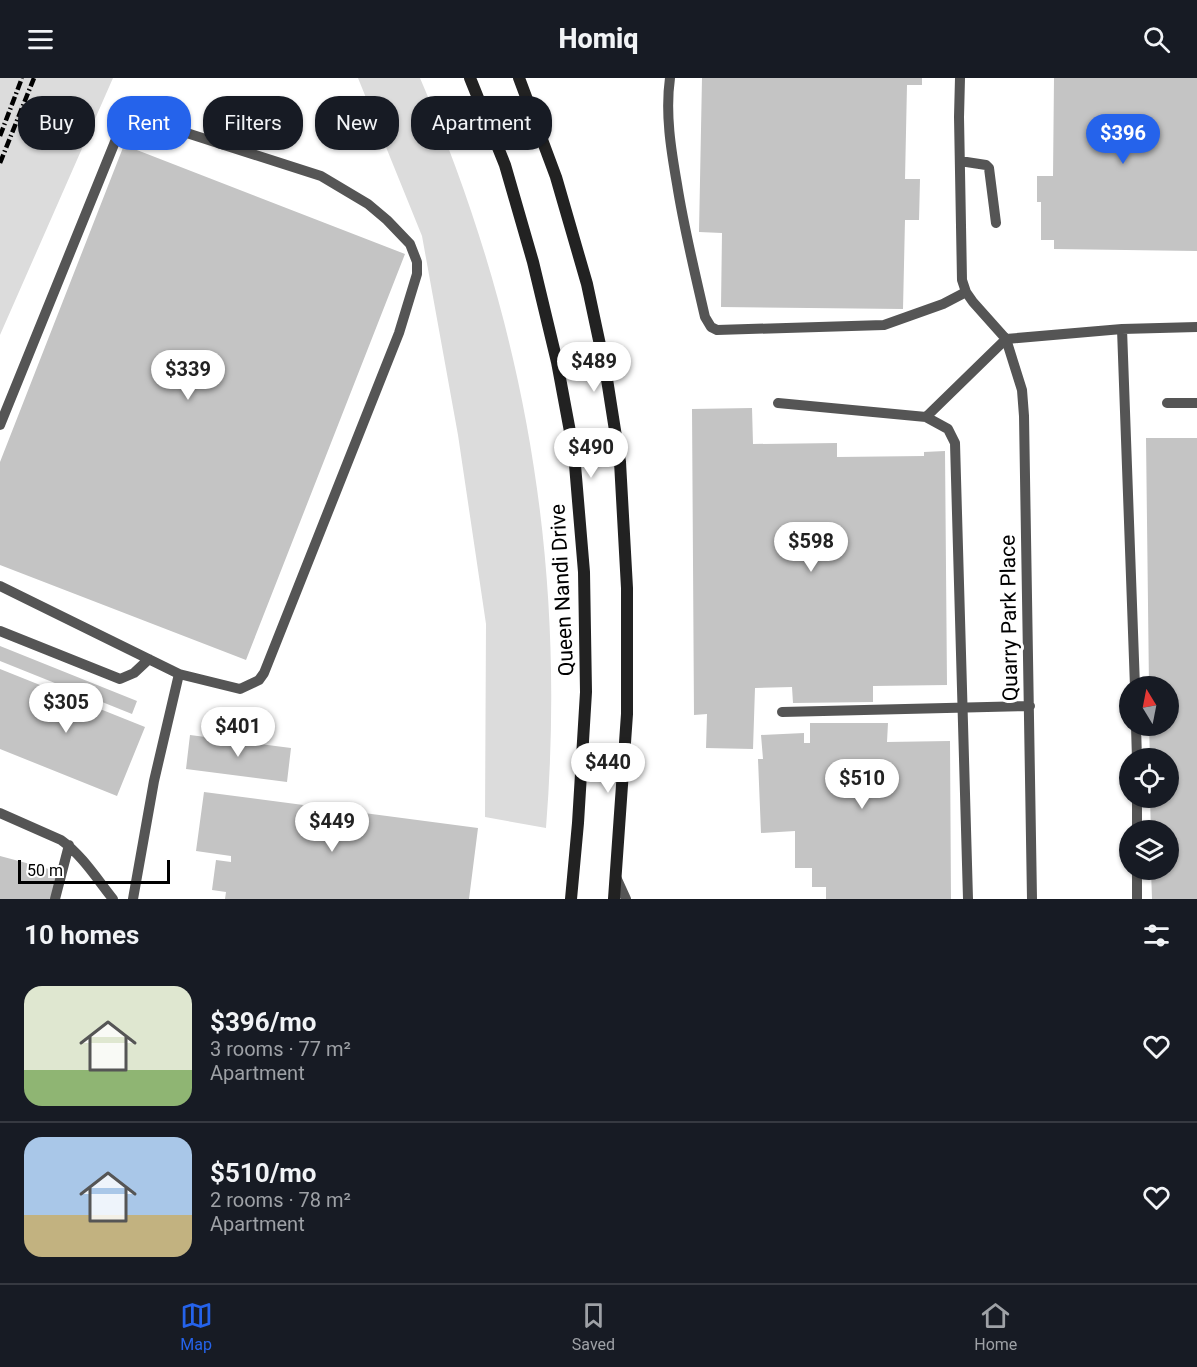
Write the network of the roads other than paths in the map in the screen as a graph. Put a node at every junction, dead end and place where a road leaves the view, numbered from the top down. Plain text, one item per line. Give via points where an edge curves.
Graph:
1 (470, 78) edge
2 (519, 78) edge
3 (670, 78) edge
4 (960, 78) edge
5 (960, 161) junction
6 (996, 223) dead end
7 (966, 292) junction
8 (1197, 327) edge
9 (1122, 329) junction
10 (1006, 339) junction
11 (778, 403) dead end
12 (1197, 403) edge
13 (1167, 404) dead end
14 (926, 417) junction
15 (0, 425) edge
16 (0, 586) edge
17 (0, 632) edge
18 (149, 658) junction
19 (179, 674) junction
20 (1135, 676) edge
21 (1030, 706) junction
22 (962, 708) junction
23 (782, 712) dead end
24 (0, 813) edge
25 (69, 845) junction
26 (616, 876) junction
27 (1137, 880) edge
28 (133, 896) edge
29 (55, 899) edge
30 (113, 899) edge
31 (571, 899) edge
32 (614, 899) edge
33 (626, 899) edge
34 (968, 899) edge
35 (1032, 899) edge
36 (1137, 899) edge

1 - 31 main road, Queen Nandi Drive via 505,165 533,262 574,453 584,572 586,692
2 - 26 main road via 556,177 587,284 620,462 627,588 627,714
3 - 7 lane via 671,153 684,229 705,317 711,327 717,330 884,325
4 - 5 lane
5 - 6 lane via 989,168
5 - 7 lane via 962,280
7 - 10 lane
8 - 9 lane
9 - 10 lane
9 - 20 lane
10 - 14 lane
10 - 21 lane, Quarry Park Place via 1022,390 1024,416
11 - 14 lane
12 - 13 lane
14 - 22 lane via 948,429 957,451
15 - 19 lane via 121,127 132,119 137,117 321,176 368,204 410,244 417,274 399,333 264,673 259,680 240,689
16 - 18 lane
17 - 18 lane via 120,679 134,674
18 - 19 lane
19 - 28 lane
21 - 22 lane
21 - 35 lane, Quarry Park Place
22 - 23 lane
22 - 34 lane
24 - 25 lane
25 - 29 lane
25 - 30 lane
26 - 32 main road
26 - 33 lane
27 - 36 lane

